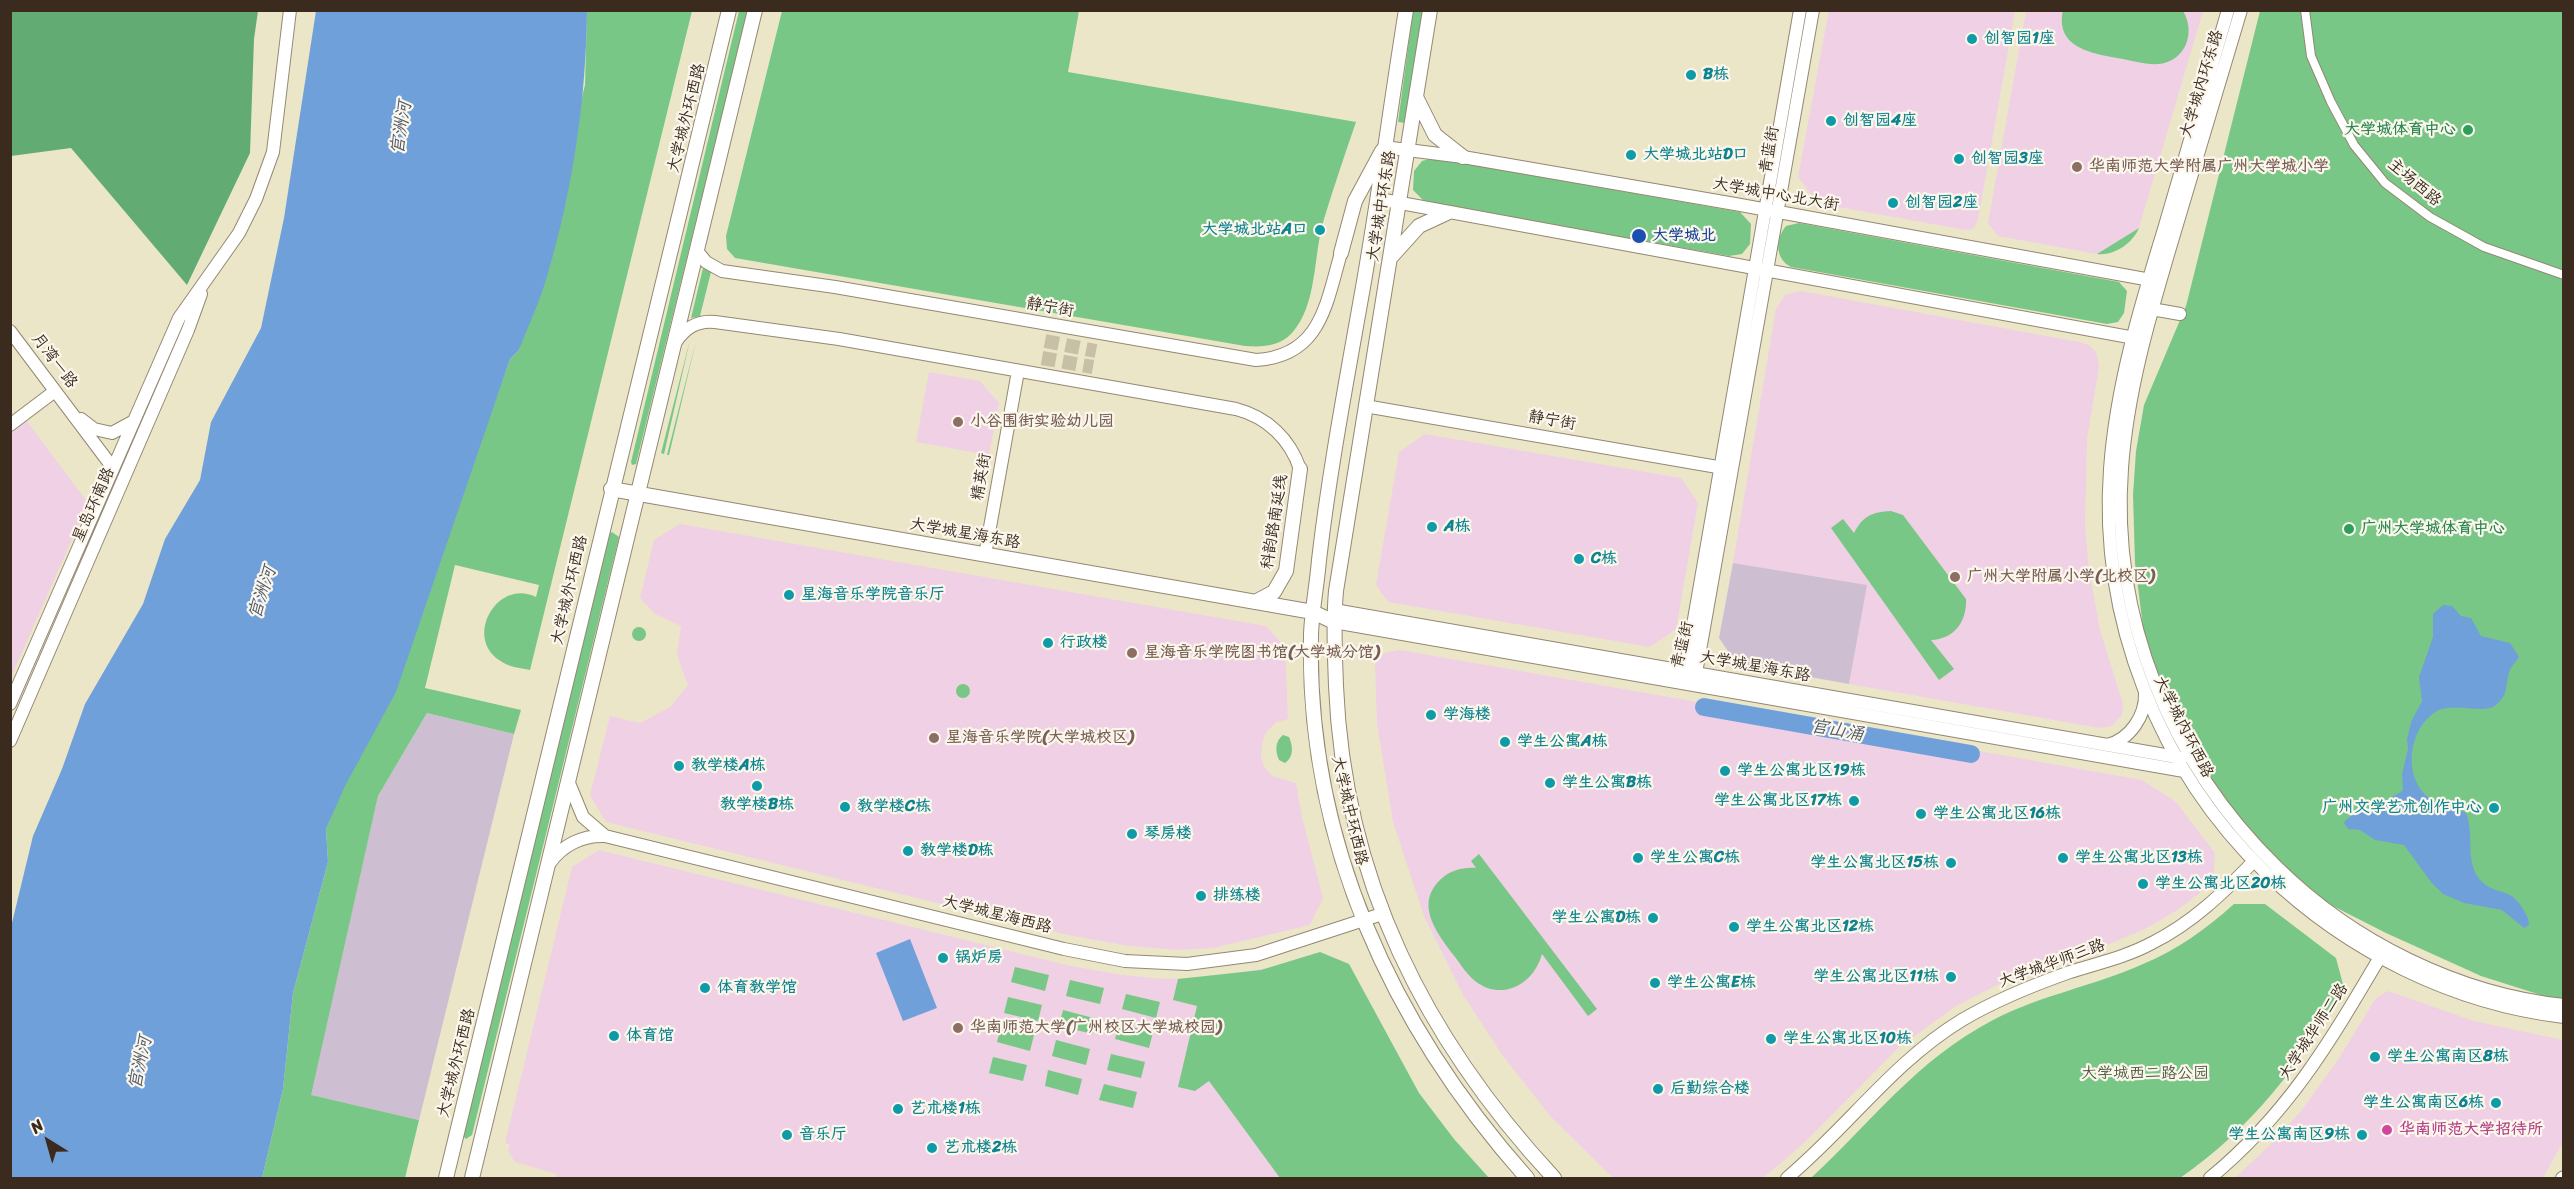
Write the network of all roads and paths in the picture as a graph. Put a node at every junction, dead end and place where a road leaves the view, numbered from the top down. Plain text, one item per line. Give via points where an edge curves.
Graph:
1 (291, 10) edge
2 (729, 10) edge
3 (755, 10) edge
4 (1406, 10) edge
5 (1430, 10) edge
6 (2229, 10) edge
7 (2241, 10) edge
8 (2305, 10) edge
9 (1807, 11) edge
10 (1417, 96) junction
11 (1384, 147) junction
12 (1408, 150) junction
13 (1463, 157) junction
14 (1379, 199) junction
15 (1400, 203) junction
16 (1770, 210) junction
17 (1447, 213) junction
18 (697, 251) junction
19 (1341, 253) joint
20 (1390, 258) junction
21 (1760, 268) junction
22 (2564, 275) edge
23 (2155, 280) junction
24 (205, 282) junction
25 (2147, 308) junction
26 (2180, 314) dead end
27 (10, 331) edge
28 (2138, 338) junction
29 (674, 344) junction
30 (1018, 371) junction
31 (55, 391) junction
32 (1342, 402) joint
33 (1365, 406) junction
34 (71, 411) junction
35 (134, 421) junction
36 (10, 425) edge
37 (113, 468) junction
38 (1727, 468) junction
39 (1300, 470) joint
40 (611, 489) junction
41 (637, 494) junction
42 (602, 527) junction
43 (628, 532) junction
44 (985, 555) junction
45 (1255, 602) junction
46 (1313, 612) junction
47 (1334, 616) junction
48 (1691, 672) junction
49 (1689, 684) junction
50 (2145, 692) junction
51 (10, 704) edge
52 (10, 741) edge
53 (2106, 745) junction
54 (2177, 758) junction
55 (2188, 765) junction
56 (569, 783) junction
57 (605, 836) junction
58 (2254, 861) junction
59 (549, 864) junction
60 (1382, 914) junction
61 (1363, 921) junction
62 (2383, 952) junction
63 (1410, 977) junction
64 (1393, 988) junction
65 (2564, 1005) edge
66 (2564, 1017) edge
67 (446, 1179) edge
68 (472, 1179) edge
69 (1527, 1179) edge
70 (1554, 1179) edge
71 (1787, 1179) edge
72 (2210, 1179) edge

1 - 24 main road, 星岛环南路 via 273,152 249,216
2 - 40 main road, 大学城外环西路
3 - 18 main road
4 - 11 main road, 大学城中环东路
5 - 10 main road, 大学城中环东路
6 - 23 main road, 大学城内环东路
7 - 23 main road, 大学城内环东路
8 - 22 street, 主场西路 via 2311,56 2331,102 2354,145 2385,183 2430,217 2484,247
9 - 16 main road, 青蓝街
10 - 12 main road, 大学城中环东路
10 - 13 main road via 1435,135
11 - 12 main road, 大学城中心北大街
11 - 14 main road, 大学城中环东路
11 - 19 main road via 1355,201
12 - 13 main road, 大学城中心北大街
12 - 15 main road, 大学城中环东路
13 - 16 main road, 大学城中心北大街
14 - 15 main road
14 - 32 main road, 大学城中环东路
15 - 17 main road
15 - 20 main road, 大学城中环东路
16 - 21 main road, 青蓝街
16 - 23 main road, 大学城中心北大街
17 - 20 main road via 1419,226
17 - 21 main road
18 - 19 main road, 静宁街 via 722,271 1256,360 1289,352 1309,338 1320,321
18 - 29 main road
20 - 33 main road, 大学城中环东路
21 - 28 main road
21 - 38 main road, 青蓝街
23 - 25 main road, 大学城内环西路
24 - 35 main road, 星岛环南路 via 179,318
24 - 52 main road, 星岛环南路
25 - 26 main road
25 - 28 main road, 大学城内环西路
27 - 31 main road, 月湾一路
28 - 50 main road, 大学城内环西路 via 2112,450 2110,522 2120,611
28 - 55 main road, 大学城内环西路 via 2121,493 2124,562 2147,664
29 - 30 main road via 689,327 708,321 839,339
29 - 41 main road
30 - 39 main road via 1250,413 1280,435
30 - 44 main road, 精英街
31 - 34 main road, 月湾一路
31 - 36 main road
32 - 46 main road, 大学城中环西路
33 - 38 main road, 静宁街
33 - 47 main road, 大学城中环西路
34 - 35 main road, 月湾一路 via 94,429 105,432 119,431
34 - 37 main road, 月湾一路
35 - 37 main road, 星岛环南路
37 - 51 main road, 星岛环南路
38 - 48 main road, 青蓝街
39 - 45 main road, 科韵路南延线 via 1286,572 1274,592
40 - 41 main road, 大学城星海东路
40 - 42 main road, 大学城外环西路
41 - 43 main road
41 - 44 main road, 大学城星海东路
42 - 43 main road via 613,526
42 - 67 main road, 大学城外环西路
43 - 56 main road
44 - 45 main road, 大学城星海东路
45 - 46 main road, 大学城星海东路
46 - 47 main road, 大学城星海东路
46 - 61 main road, 大学城中环西路 via 1313,679 1321,767 1341,853
47 - 48 main road, 大学城星海东路
47 - 49 main road, 大学城星海东路
47 - 60 main road, 大学城中环西路 via 1337,709 1345,781 1360,848
48 - 49 main road, 青蓝街
48 - 53 main road, 大学城星海东路
49 - 55 main road, 大学城星海东路
50 - 53 main road via 2142,712 2132,729 2119,741
50 - 54 main road, 大学城内环西路
53 - 54 main road, 大学城星海东路
54 - 55 main road, 大学城内环西路
55 - 58 main road, 大学城内环西路 via 2223,826
55 - 62 main road, 大学城内环西路 via 2282,872
56 - 57 main road, 大学城星海西路 via 583,818
56 - 59 main road
57 - 59 main road, 大学城星海西路 via 580,839
57 - 61 main road, 大学城星海西路 via 1125,961 1187,964 1237,959 1288,947
58 - 62 main road, 大学城内环西路 via 2318,917
58 - 71 main road, 大学城华师三路 via 2209,906 2169,934 2136,951 2005,997 1940,1034 1886,1078
59 - 68 main road
60 - 61 main road, 大学城星海西路
60 - 63 main road, 大学城中环西路
61 - 64 main road, 大学城中环西路
62 - 65 main road, 大学城内环西路 via 2456,979
62 - 66 main road, 大学城内环西路 via 2452,990
62 - 72 main road, 大学城华师二路 via 2307,1077 2259,1134
63 - 64 main road
63 - 70 main road, 大学城中环西路 via 1470,1076
64 - 69 main road, 大学城中环西路 via 1454,1088

